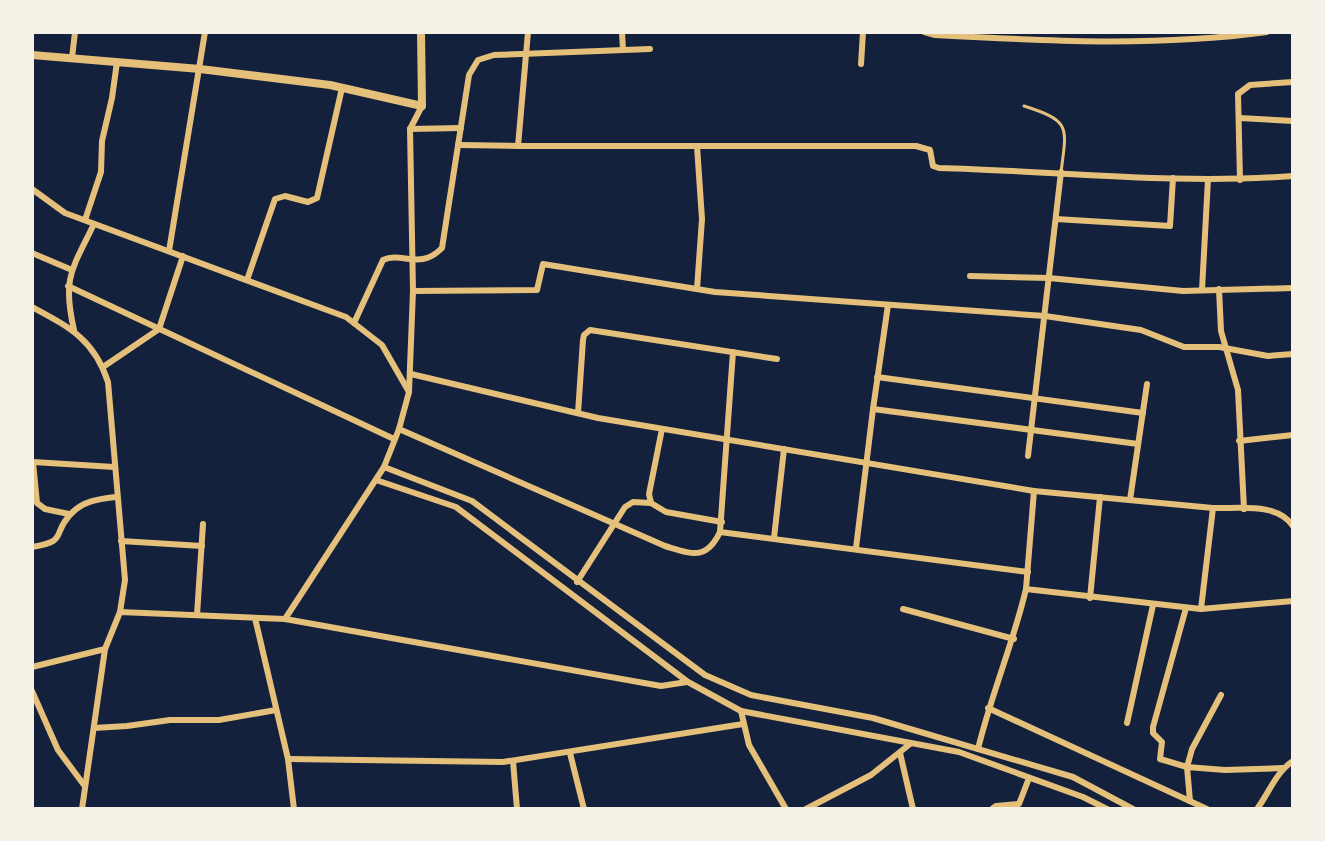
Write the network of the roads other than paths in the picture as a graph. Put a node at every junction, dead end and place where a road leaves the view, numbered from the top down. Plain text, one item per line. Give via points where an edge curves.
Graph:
1 (75, 32) edge
2 (205, 32) edge
3 (421, 32) edge
4 (528, 32) edge
5 (622, 32) edge
6 (863, 32) edge
7 (924, 32) edge
8 (1267, 32) edge
9 (986, 35) edge
10 (650, 49) dead end
11 (623, 50) junction
12 (526, 54) junction
13 (32, 55) edge
14 (72, 58) junction
15 (117, 62) junction
16 (861, 64) dead end
17 (200, 69) junction
18 (1293, 82) edge
19 (342, 88) junction
20 (422, 106) junction
21 (1024, 106) dead end
22 (1239, 118) junction
23 (1293, 121) edge
24 (461, 128) junction
25 (410, 129) junction
26 (458, 145) junction
27 (518, 146) junction
28 (697, 146) junction
29 (1061, 172) junction
30 (1293, 176) edge
31 (1173, 178) junction
32 (1208, 179) junction
33 (1240, 180) junction
34 (32, 189) edge
35 (1056, 219) junction
36 (85, 220) junction
37 (94, 224) junction
38 (169, 251) junction
39 (32, 253) edge
40 (183, 256) junction
41 (413, 262) junction
42 (72, 270) junction
43 (970, 276) dead end
44 (1049, 278) junction
45 (247, 280) junction
46 (68, 286) junction
47 (1293, 288) edge
48 (697, 289) junction
49 (1219, 289) junction
50 (1202, 290) junction
51 (413, 291) junction
52 (888, 305) junction
53 (32, 307) edge
54 (1045, 316) junction
55 (354, 323) junction
56 (159, 329) junction
57 (74, 330) junction
58 (1226, 349) junction
59 (733, 352) junction
60 (1293, 354) edge
61 (777, 359) dead end
62 (103, 367) junction
63 (411, 374) junction
64 (877, 377) junction
65 (1147, 384) dead end
66 (409, 392) junction
67 (1035, 400) junction
68 (873, 409) junction
69 (578, 413) junction
70 (1143, 413) junction
71 (399, 429) junction
72 (662, 429) junction
73 (1031, 430) junction
74 (1293, 435) edge
75 (394, 439) junction
76 (728, 440) junction
77 (1239, 441) junction
78 (1138, 444) junction
79 (784, 449) junction
80 (1028, 456) dead end
81 (33, 460) edge
82 (867, 463) junction
83 (114, 467) junction
84 (384, 467) junction
85 (376, 480) junction
86 (1034, 491) junction
87 (116, 497) junction
88 (1100, 497) junction
89 (1130, 500) junction
90 (651, 503) junction
91 (1213, 508) junction
92 (1244, 509) junction
93 (69, 514) junction
94 (722, 522) junction
95 (613, 523) junction
96 (203, 524) dead end
97 (1293, 526) edge
98 (720, 532) junction
99 (774, 538) junction
100 (121, 541) junction
101 (202, 546) junction
102 (32, 547) edge
103 (856, 548) junction
104 (1028, 572) junction
105 (577, 582) junction
106 (1026, 589) junction
107 (1090, 598) junction
108 (1293, 601) edge
109 (1153, 605) junction
110 (1186, 608) junction
111 (903, 609) dead end
112 (1201, 609) junction
113 (120, 612) junction
114 (197, 615) junction
115 (255, 618) junction
116 (285, 619) junction
117 (1014, 639) junction
118 (105, 649) junction
119 (32, 667) edge
120 (688, 682) junction
121 (32, 691) edge
122 (1221, 695) dead end
123 (988, 708) junction
124 (276, 710) junction
125 (741, 711) junction
126 (1127, 723) dead end
127 (743, 724) junction
128 (94, 728) junction
129 (910, 744) junction
130 (978, 749) junction
131 (570, 753) junction
132 (900, 753) junction
133 (288, 759) junction
134 (513, 761) junction
135 (1293, 761) edge
136 (1187, 767) junction
137 (1283, 768) junction
138 (1029, 778) junction
139 (85, 786) junction
140 (1190, 801) junction
141 (82, 809) edge
142 (294, 809) edge
143 (517, 809) edge
144 (584, 809) edge
145 (786, 809) edge
146 (806, 809) edge
147 (913, 809) edge
148 (992, 809) edge
149 (1107, 809) edge
150 (1133, 809) edge
151 (1207, 809) edge
152 (1257, 809) edge

1 - 14 street
2 - 17 street
3 - 20 main road
4 - 12 street
5 - 11 street
6 - 16 street
7 - 9 street
8 - 9 street via 1141,42
10 - 11 street
11 - 12 street
12 - 24 street via 478,60 469,75
12 - 27 street
13 - 14 main road
14 - 15 main road
15 - 17 main road
15 - 36 street via 101,172
17 - 19 main road
17 - 38 street
18 - 22 street via 1244,87 1238,94
19 - 20 main road
19 - 45 street via 317,198 275,199
20 - 25 street
21 - 29 lane via 1052,115 1063,127
22 - 23 street
22 - 33 street
24 - 25 street
24 - 26 street
25 - 41 street
26 - 27 street
26 - 41 street via 444,242 439,252
27 - 28 street
28 - 29 street via 922,147 930,150 935,168
28 - 48 street via 702,219
29 - 31 street
29 - 35 street
30 - 33 street
31 - 32 street
31 - 35 street via 1170,226
32 - 33 street
32 - 50 street
34 - 36 street via 65,213
35 - 44 street
36 - 37 street
37 - 38 street
37 - 42 street
38 - 40 street
39 - 42 street
40 - 45 street
40 - 56 street
41 - 51 street
41 - 55 street via 383,260
42 - 46 street
43 - 44 street
44 - 50 street
44 - 54 street
45 - 55 street
46 - 56 street
46 - 57 street
47 - 49 street
48 - 51 street via 543,264 537,290
48 - 52 street
49 - 50 street
49 - 58 street
51 - 63 street
52 - 54 street
52 - 64 street
53 - 57 street
54 - 58 street via 1141,330 1184,347
54 - 67 street
55 - 66 street via 382,345
56 - 62 street
56 - 75 street
57 - 62 street
58 - 60 street
58 - 77 street via 1238,390
59 - 61 street
59 - 69 street via 590,330 583,340
59 - 76 street
62 - 83 street
63 - 66 street
63 - 69 street
64 - 67 street
64 - 68 street
65 - 70 street
66 - 71 street
67 - 70 street
67 - 73 street
68 - 73 street
68 - 82 street
69 - 72 street
70 - 78 street
71 - 75 street
71 - 95 street
72 - 76 street
72 - 90 street
73 - 78 street
73 - 80 street
74 - 77 street
75 - 84 street
76 - 79 street
76 - 94 street
77 - 92 street
78 - 89 street
79 - 82 street
79 - 99 street
81 - 83 street
81 - 93 street via 37,503
82 - 86 street
82 - 103 street
83 - 87 street
84 - 85 street
84 - 105 street via 472,501
85 - 116 street
85 - 120 street via 456,507
86 - 88 street
86 - 104 street
87 - 93 street via 89,502
87 - 100 street
88 - 89 street
88 - 107 street
89 - 91 street
90 - 94 street via 666,512
90 - 95 street via 629,503
91 - 92 street
91 - 112 street
92 - 97 street via 1277,512
93 - 102 street via 59,537
94 - 98 street
95 - 98 street via 689,553 706,551
95 - 105 street
96 - 101 street
98 - 99 street
99 - 103 street
100 - 101 street
100 - 113 street via 125,580
101 - 114 street
103 - 104 street
104 - 106 street
105 - 130 street via 705,675 751,695 873,718
106 - 107 street
106 - 117 street
107 - 109 street
108 - 112 street
109 - 110 street
109 - 126 street
110 - 112 street
110 - 136 street via 1153,731 1162,742 1160,759
111 - 117 street
113 - 114 street
113 - 118 street
114 - 115 street
115 - 116 street
115 - 124 street
116 - 120 street via 661,686
117 - 123 street
118 - 119 street
118 - 128 street
120 - 125 street
121 - 139 street via 58,750
122 - 136 street
123 - 130 street
123 - 140 street
124 - 128 street via 219,720
124 - 133 street
125 - 127 street
125 - 129 street
127 - 131 street
127 - 145 street via 749,745
128 - 139 street
129 - 132 street
129 - 138 street via 959,752
130 - 150 street via 1073,777
131 - 134 street
131 - 144 street
132 - 146 street via 871,775
132 - 147 street
133 - 134 street
133 - 142 street
134 - 143 street
135 - 137 street
136 - 137 street
136 - 140 street
137 - 152 street
138 - 148 street via 1019,804
138 - 149 street
139 - 141 street
140 - 151 street

